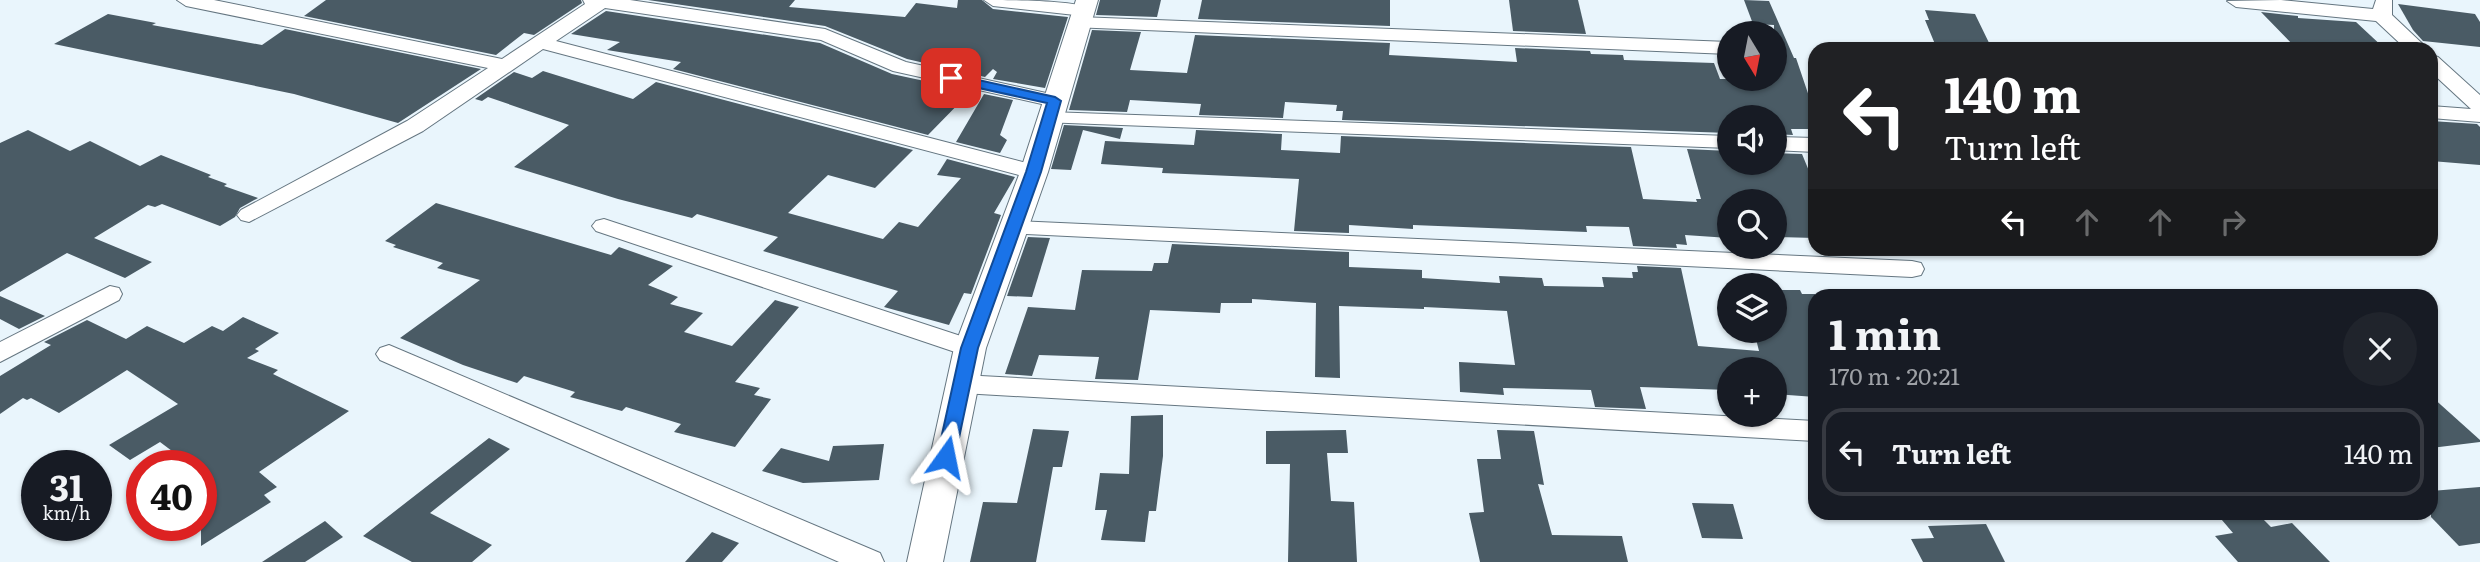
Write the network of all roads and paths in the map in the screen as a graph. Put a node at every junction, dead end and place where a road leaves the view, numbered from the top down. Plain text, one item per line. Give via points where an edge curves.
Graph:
1 (186, 0) edge
2 (993, 0) edge
3 (596, 1) edge
4 (2236, 1) edge
5 (2383, 8) edge
6 (1083, 11) edge
7 (2411, 42) edge
8 (538, 43) junction
9 (1717, 47) edge
10 (502, 65) junction
11 (2438, 67) edge
12 (2480, 106) edge
13 (1052, 109) junction
14 (2438, 113) edge
15 (2480, 116) edge
16 (1717, 141) edge
17 (1787, 144) edge
18 (1808, 145) edge
19 (1034, 172) junction
20 (249, 215) dead end
21 (604, 226) dead end
22 (1014, 228) junction
23 (1912, 269) dead end
24 (110, 294) dead end
25 (970, 348) junction
26 (0, 352) edge
27 (389, 354) dead end
28 (962, 384) junction
29 (1808, 432) edge
30 (869, 562) edge
31 (925, 562) edge

1 - 10 street
2 - 6 street
3 - 8 street
3 - 13 street via 825,35 900,67
4 - 5 street
5 - 7 street
6 - 9 street
6 - 13 street
8 - 10 street
8 - 19 street
10 - 20 street via 415,126
11 - 12 street
13 - 16 street
13 - 19 street
14 - 15 street
17 - 18 street
19 - 22 street
21 - 25 street
22 - 23 street
22 - 25 street
24 - 26 street
25 - 28 street
27 - 30 street
28 - 29 street
28 - 31 street

